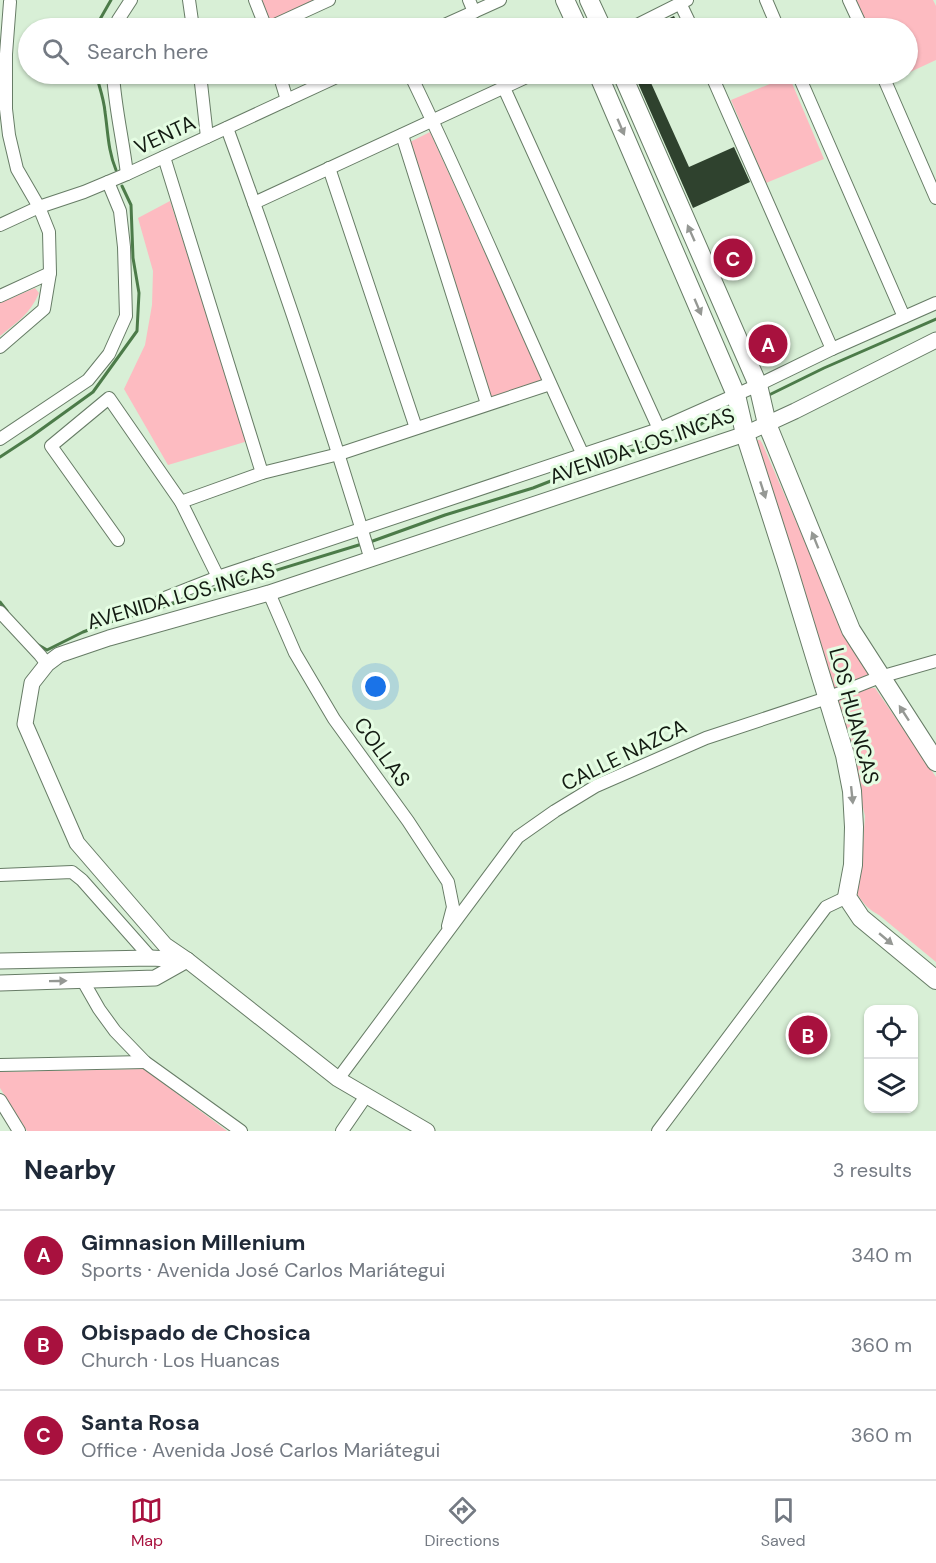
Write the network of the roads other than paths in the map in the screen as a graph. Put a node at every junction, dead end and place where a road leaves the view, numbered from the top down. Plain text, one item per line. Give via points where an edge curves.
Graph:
1 (131, 0) edge
2 (189, 0) edge
3 (255, 0) edge
4 (329, 0) edge
5 (500, 0) edge
6 (565, 0) edge
7 (589, 0) edge
8 (766, 0) edge
9 (849, 0) edge
10 (683, 1) edge
11 (10, 2) dead end
12 (471, 6) edge
13 (119, 18) edge
14 (192, 18) edge
15 (263, 18) edge
16 (289, 18) edge
17 (453, 18) edge
18 (573, 18) edge
19 (597, 18) edge
20 (650, 18) edge
21 (689, 18) edge
22 (774, 18) edge
23 (857, 18) edge
24 (3, 55) edge
25 (114, 84) edge
26 (201, 84) edge
27 (282, 84) edge
28 (321, 84) edge
29 (415, 84) edge
30 (512, 84) edge
31 (602, 84) edge
32 (625, 84) edge
33 (715, 84) edge
34 (802, 84) edge
35 (886, 84) edge
36 (504, 88) junction
37 (286, 100) junction
38 (433, 120) junction
39 (227, 128) junction
40 (402, 135) junction
41 (4, 137) edge
42 (207, 137) junction
43 (164, 157) junction
44 (329, 168) junction
45 (127, 174) junction
46 (108, 182) junction
47 (936, 198) edge
48 (254, 203) junction
49 (39, 207) junction
50 (0, 225) edge
51 (51, 273) junction
52 (0, 296) edge
53 (936, 303) edge
54 (904, 317) junction
55 (936, 340) edge
56 (0, 347) edge
57 (832, 349) junction
58 (550, 384) junction
59 (758, 385) junction
60 (736, 395) junction
61 (487, 404) junction
62 (767, 424) junction
63 (416, 428) junction
64 (659, 429) junction
65 (745, 434) junction
66 (0, 439) edge
67 (339, 454) junction
68 (583, 455) junction
69 (262, 473) junction
70 (181, 502) junction
71 (362, 530) junction
72 (118, 540) dead end
73 (371, 560) junction
74 (218, 578) junction
75 (269, 593) junction
76 (162, 599) dead end
77 (0, 612) edge
78 (936, 661) edge
79 (47, 664) junction
80 (880, 677) junction
81 (828, 698) junction
82 (936, 762) edge
83 (0, 875) edge
84 (847, 897) junction
85 (446, 933) junction
86 (151, 958) junction
87 (187, 960) junction
88 (0, 961) edge
89 (936, 980) edge
90 (83, 981) junction
91 (0, 983) edge
92 (145, 1062) junction
93 (0, 1065) edge
94 (339, 1080) junction
95 (366, 1096) junction
96 (0, 1100) edge
97 (19, 1131) edge
98 (241, 1131) edge
99 (342, 1131) edge
100 (427, 1131) edge
101 (658, 1131) edge

1 - 13 street
2 - 14 street
3 - 15 street
4 - 16 street
5 - 12 street
6 - 18 main road
7 - 19 main road
8 - 22 street
9 - 23 street
10 - 20 street
10 - 21 street
11 - 24 street
12 - 17 street
24 - 41 street
25 - 45 street
26 - 42 street
27 - 37 street
28 - 37 street, VENTA
29 - 38 street
30 - 36 street
31 -> 60 main road, LOS HUANCAS
59 -> 32 main road
33 - 57 street
34 - 54 street
35 - 47 street
36 - 38 street
36 - 64 street
37 - 39 street, VENTA
38 - 40 street
38 - 58 street
39 - 42 street, VENTA
39 - 48 street
40 - 44 street
40 - 61 street
41 - 49 street
42 - 43 street, VENTA
43 - 45 street, VENTA
43 - 69 street
44 - 48 street
44 - 63 street
45 - 46 street, VENTA
46 - 49 street, VENTA
46 - 66 street via 120,211 126,316 109,354 88,380
48 - 67 street
49 - 50 street, VENTA
49 - 51 street via 50,232
51 - 52 street
51 - 56 street via 44,309
53 - 54 street
54 - 57 street
55 - 62 street, AVENIDA LOS INCAS
57 - 59 street
58 - 61 street
58 - 68 street
59 - 60 street
59 - 62 main road
60 - 64 street
60 - 65 main road, LOS HUANCAS
61 - 63 street
62 - 65 street, AVENIDA LOS INCAS
80 -> 62 main road via 851,630
63 - 67 street
64 - 68 street
65 - 73 street, AVENIDA LOS INCAS
65 -> 81 main road, LOS HUANCAS
67 - 69 street
67 - 71 street
68 - 71 street
69 - 70 street
70 - 72 street via 109,398 51,446
70 - 74 street
71 - 73 street
71 - 74 street
73 - 75 street, AVENIDA LOS INCAS
74 - 76 street
75 - 79 street, AVENIDA LOS INCAS via 109,638 59,655
75 - 85 street, COLLAS via 295,653 334,719 448,882 453,907
77 - 79 street
78 - 80 street, CALLE NAZCA
79 - 87 street, AVENIDA LOS INCAS via 32,683 25,724 77,843 165,945
80 - 81 street, CALLE NAZCA
82 -> 80 main road
81 -> 84 main road, LOS HUANCAS via 852,790 853,865
81 - 85 street, CALLE NAZCA via 706,738 596,786 555,811 518,837
83 - 86 street via 72,872
84 -> 89 main road via 861,918
84 - 101 street via 826,907
85 - 94 street, CALLE NAZCA
86 - 87 street
86 - 88 street
87 - 90 street via 155,978
87 - 94 street, AVENIDA LOS INCAS
91 -> 90 street
90 - 92 street via 115,1031
92 - 93 street
92 - 98 street
94 - 95 street, AVENIDA LOS INCAS
95 - 99 street
95 - 100 street, AVENIDA LOS INCAS
96 - 97 street

